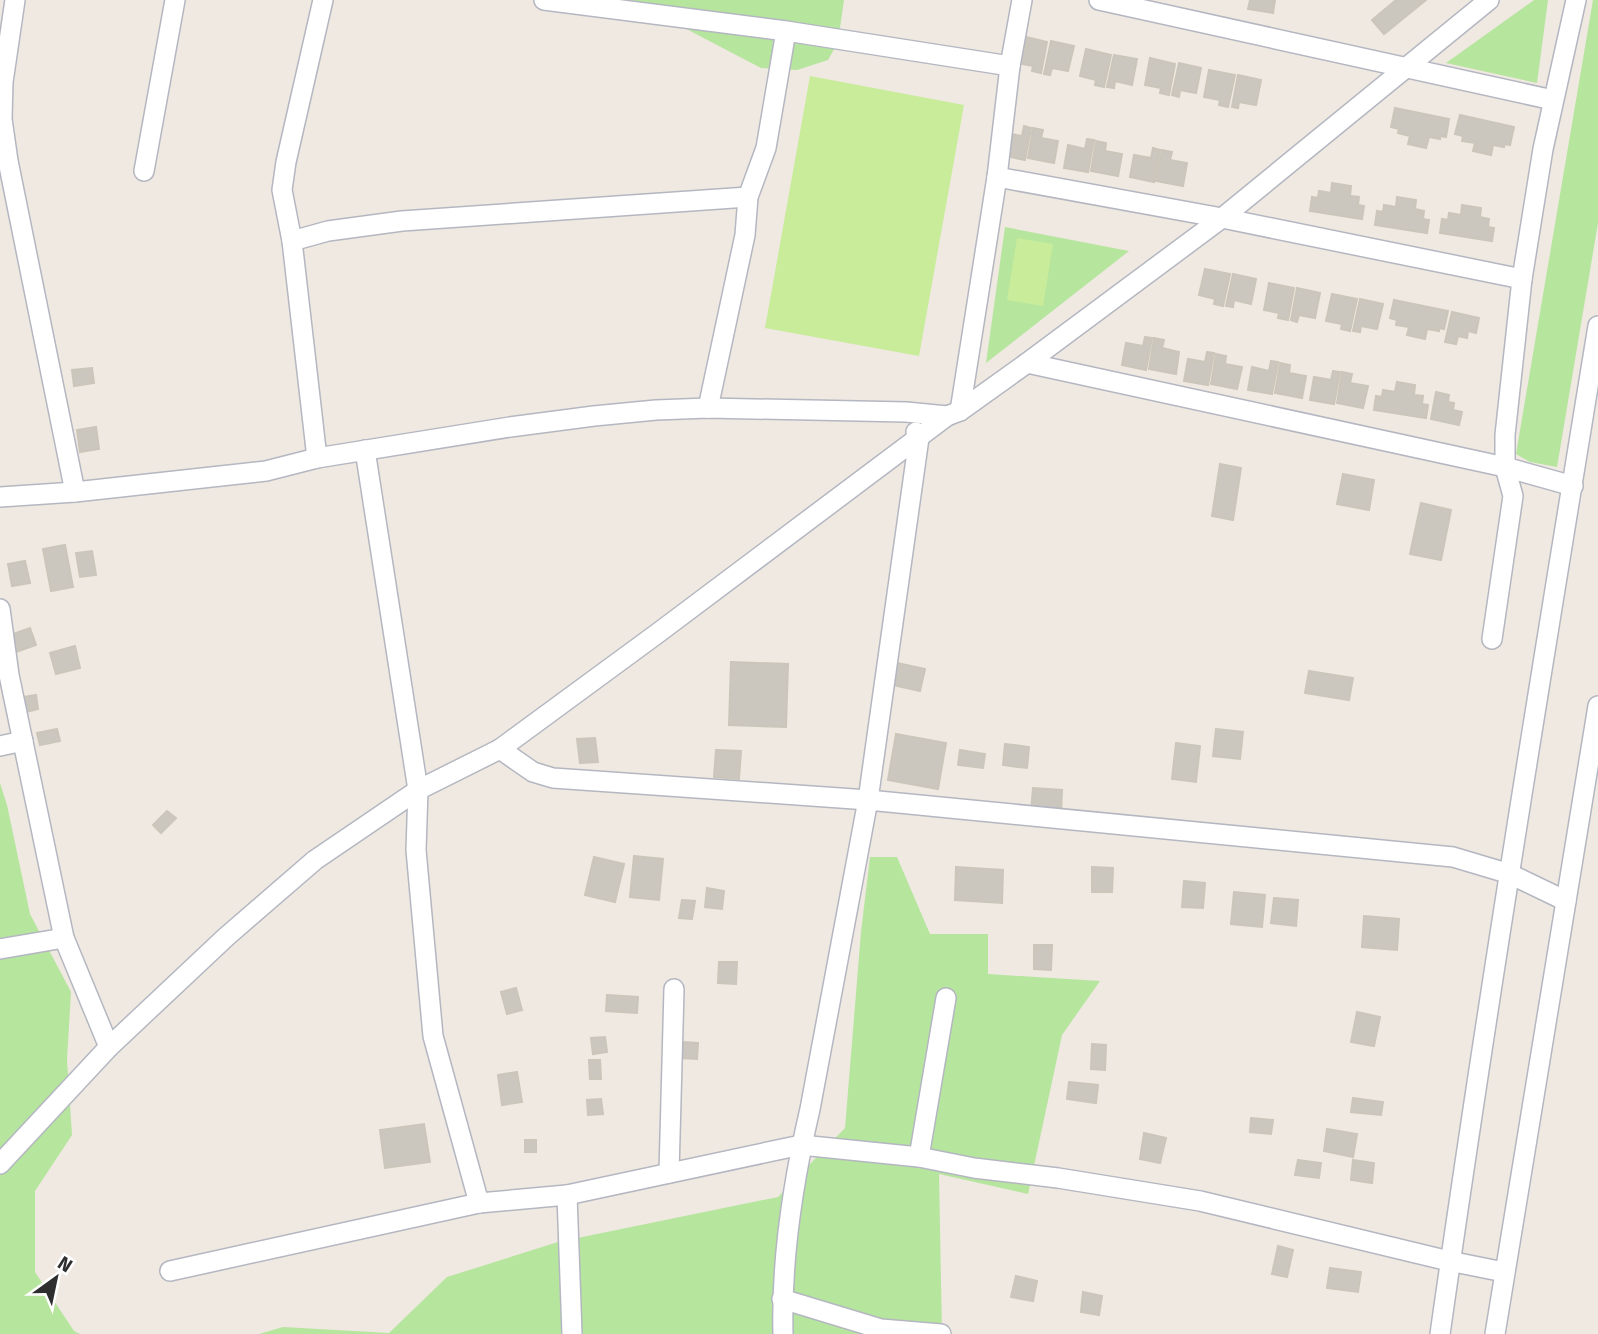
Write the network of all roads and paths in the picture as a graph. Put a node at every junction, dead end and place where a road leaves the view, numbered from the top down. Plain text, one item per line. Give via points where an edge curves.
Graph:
1 (15, 0) edge
2 (175, 0) edge
3 (323, 0) edge
4 (544, 0) edge
5 (1022, 0) edge
6 (1099, 0) edge
7 (1489, 0) edge
8 (1576, 0) edge
9 (786, 31) junction
10 (1010, 66) junction
11 (1406, 67) junction
12 (1553, 100) junction
13 (144, 171) dead end
14 (997, 177) junction
15 (748, 197) junction
16 (1222, 218) junction
17 (292, 241) junction
18 (1522, 279) junction
19 (1598, 326) edge
20 (1027, 363) junction
21 (708, 408) junction
22 (906, 412) junction
23 (954, 414) junction
24 (919, 438) junction
25 (365, 450) junction
26 (317, 458) junction
27 (1505, 467) junction
28 (1573, 486) junction
29 (75, 492) junction
30 (0, 497) edge
31 (0, 609) edge
32 (1492, 639) dead end
33 (1598, 706) edge
34 (23, 741) junction
35 (0, 746) edge
36 (500, 749) junction
37 (418, 790) junction
38 (868, 800) junction
39 (1510, 874) junction
40 (1566, 901) junction
41 (64, 938) junction
42 (0, 949) edge
43 (674, 989) dead end
44 (946, 998) dead end
45 (109, 1047) junction
46 (802, 1146) junction
47 (919, 1157) junction
48 (0, 1164) edge
49 (669, 1173) junction
50 (567, 1195) junction
51 (479, 1203) junction
52 (1449, 1261) junction
53 (170, 1271) dead end
54 (1504, 1272) junction
55 (782, 1299) junction
56 (572, 1334) edge
57 (783, 1334) edge
58 (941, 1334) edge
59 (1440, 1334) edge
60 (1495, 1334) edge

1 - 29 street via 2,119
2 - 13 street
3 - 17 street via 285,162 282,190
4 - 9 street
5 - 10 street
6 - 11 street
7 - 11 street
8 - 12 street
9 - 10 street
9 - 15 street via 766,148
10 - 14 street
11 - 12 street
11 - 16 street
12 - 18 street
14 - 16 street
14 - 23 street
15 - 17 street via 402,221
15 - 21 street via 745,235
16 - 18 street
16 - 20 street
17 - 26 street
18 - 27 street
19 - 28 street
20 - 23 street
20 - 27 street
21 - 22 street
21 - 25 street via 594,416
22 - 23 street
22 - 24 street
23 - 24 street
24 - 36 street
24 - 38 street
25 - 26 street
25 - 37 street
26 - 29 street via 266,471
27 - 28 street
27 - 32 street via 1513,496
28 - 39 street
29 - 30 street
31 - 34 street
33 - 40 street
34 - 35 street
34 - 41 street
36 - 37 street
36 - 38 street via 533,772 553,778
37 - 45 street via 315,860
37 - 51 street via 416,850 433,1035
38 - 39 street via 1453,857
38 - 46 street
39 - 40 street
39 - 52 street
40 - 54 street
41 - 42 street
41 - 45 street
43 - 49 street
44 - 47 street
45 - 48 street
46 - 47 street
46 - 49 street
46 - 55 street
47 - 52 street via 1200,1201
49 - 50 street
50 - 51 street
50 - 56 street
51 - 53 street
52 - 54 street
52 - 59 street
54 - 60 street
55 - 57 street
55 - 58 street via 881,1329

